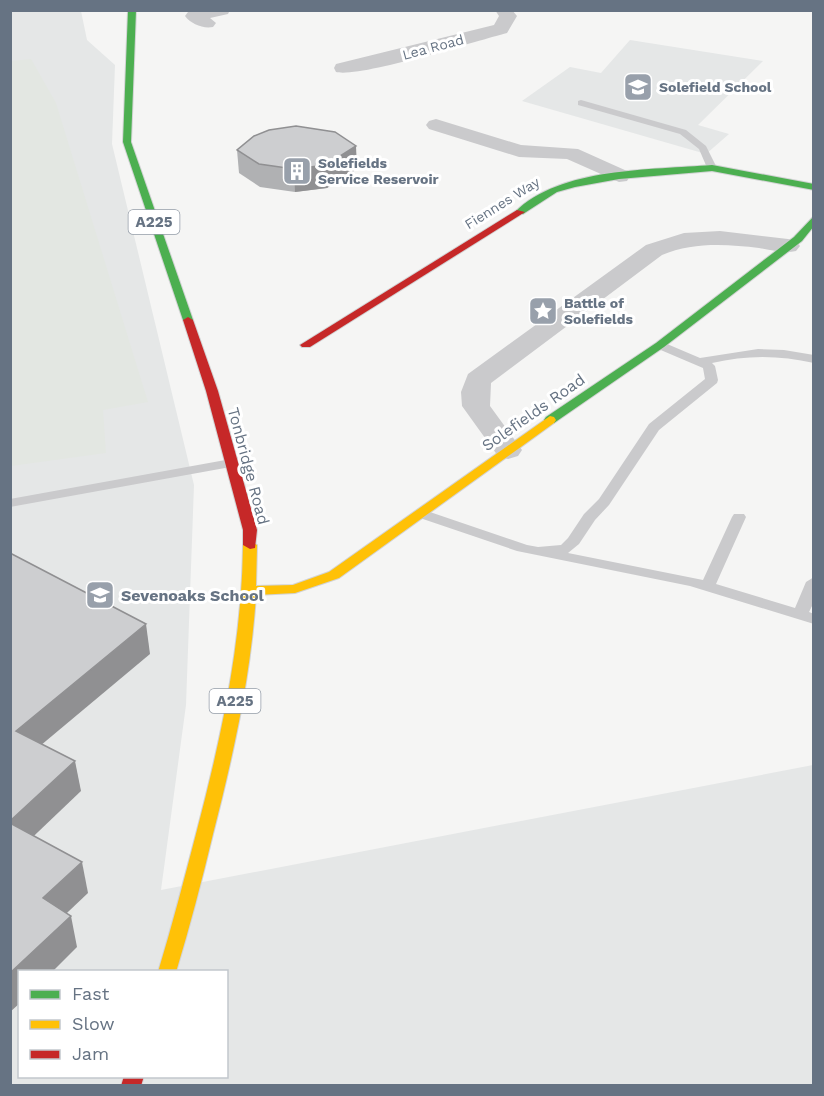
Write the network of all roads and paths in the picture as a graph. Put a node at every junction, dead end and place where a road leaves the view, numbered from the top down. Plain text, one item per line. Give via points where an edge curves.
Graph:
1 (132, 10) edge
2 (222, 10) edge
3 (502, 10) edge
4 (196, 17) dead end
5 (343, 68) dead end
6 (581, 103) dead end
7 (436, 125) dead end
8 (712, 168) junction
9 (619, 176) junction
10 (813, 187) edge
11 (813, 219) edge
12 (800, 243) edge
13 (306, 345) dead end
14 (660, 345) junction
15 (813, 359) edge
16 (702, 361) junction
17 (508, 450) junction
18 (231, 463) junction
19 (10, 503) edge
20 (422, 514) junction
21 (740, 518) dead end
22 (538, 552) junction
23 (813, 582) edge
24 (708, 586) junction
25 (251, 591) junction
26 (807, 617) edge
27 (168, 970) edge

1 - 18 main road, Tonbridge Road / A225 via 127,142 212,392
2 - 4 street
3 - 5 street, Lea Road via 508,16 501,29
6 - 8 lane via 683,132 703,148
7 - 9 street via 519,151 571,153
8 - 9 main road, Fiennes Way
8 - 10 main road, Fiennes Way
9 - 13 main road, Fiennes Way via 554,190
11 - 12 main road, Solefields Road
12 - 14 main road, Solefields Road
12 - 17 street via 715,239 663,245 654,250 478,380 476,406
14 - 16 lane
14 - 17 main road, Solefields Road
15 - 16 lane via 750,351
16 - 22 lane via 711,372 712,380 707,387 654,427 574,541 565,549
17 - 20 main road, Solefields Road
18 - 19 lane
18 - 25 main road, Tonbridge Road / A225 via 250,530
20 - 22 lane
20 - 25 main road, Solefields Road via 334,575 295,589
21 - 24 lane
22 - 24 lane
23 - 26 lane
24 - 26 lane
25 - 27 main road, Tonbridge Road / A225 via 232,722

